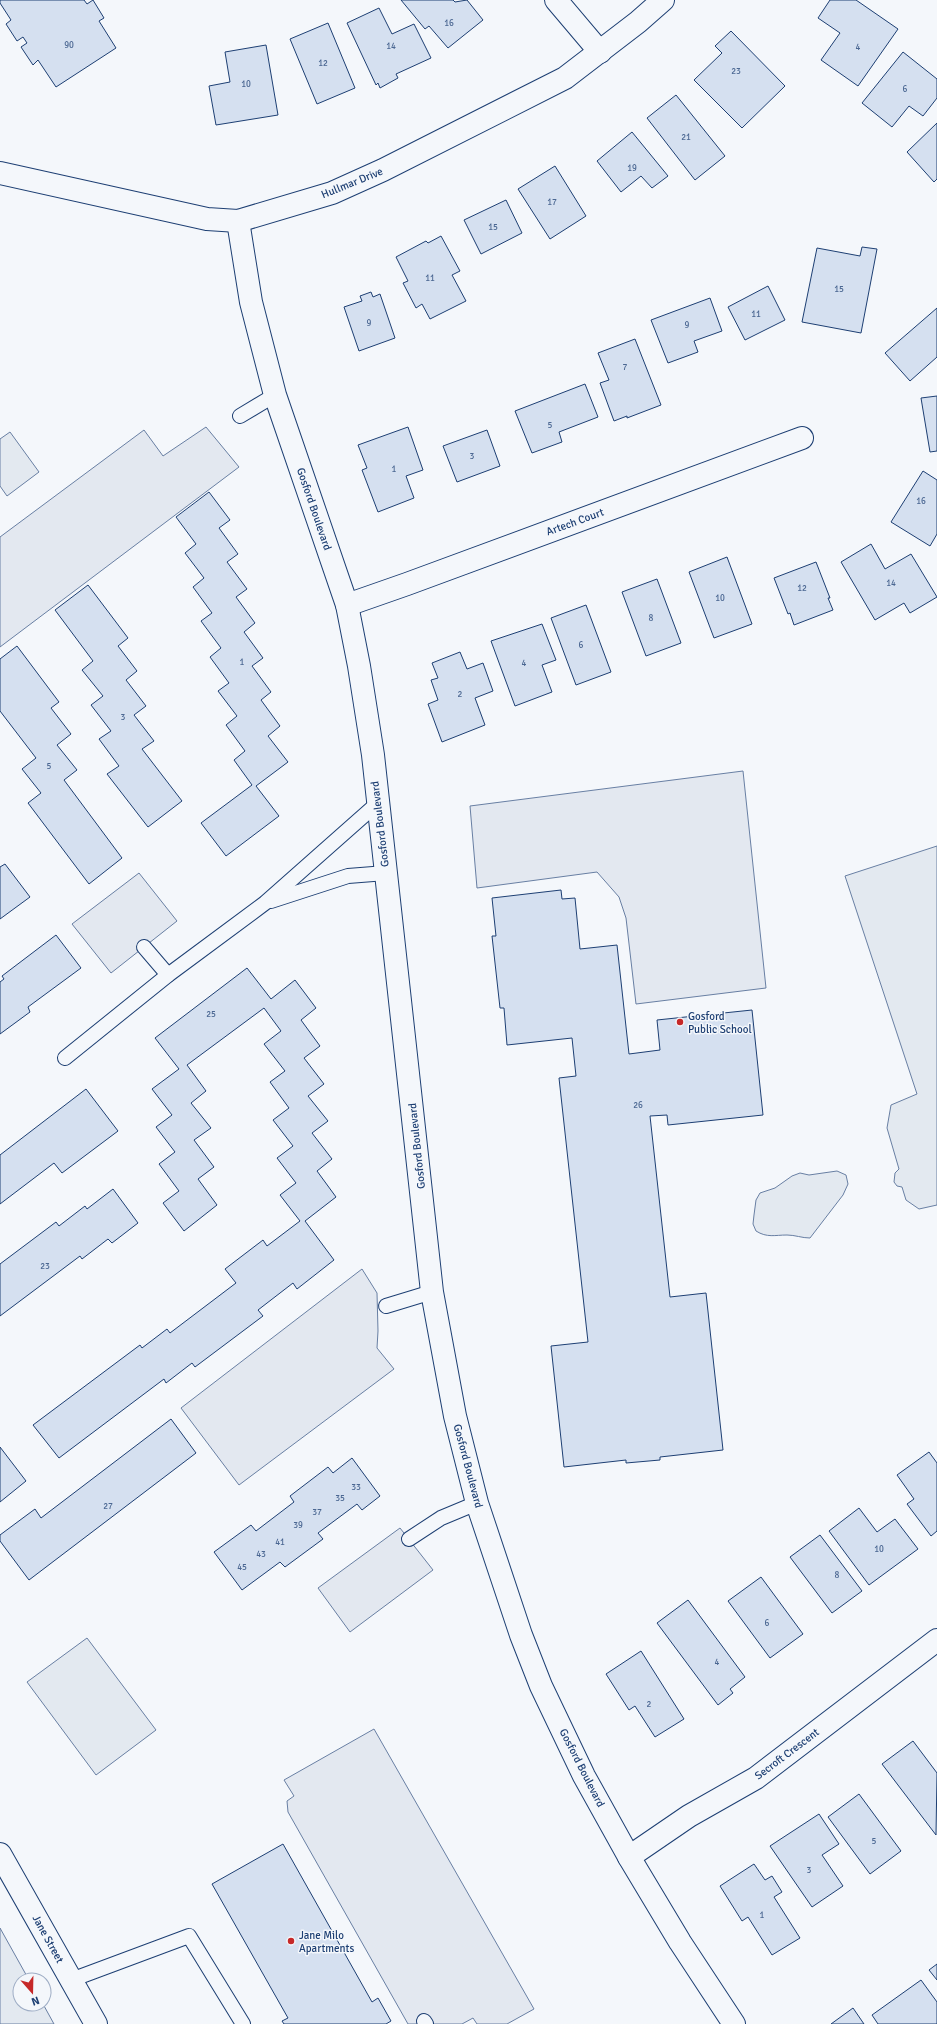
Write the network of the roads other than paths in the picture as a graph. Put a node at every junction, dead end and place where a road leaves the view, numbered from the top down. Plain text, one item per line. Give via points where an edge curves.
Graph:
1 (556, 0) edge
2 (663, 0) edge
3 (600, 52) junction
4 (0, 173) edge
5 (238, 221) junction
6 (275, 395) junction
7 (240, 416) dead end
8 (802, 438) dead end
9 (347, 605) junction
10 (378, 803) junction
11 (386, 873) junction
12 (265, 903) junction
13 (144, 947) dead end
14 (168, 976) junction
15 (65, 1058) dead end
16 (432, 1292) junction
17 (386, 1306) dead end
18 (477, 1503) junction
19 (409, 1539) dead end
20 (937, 1640) edge
21 (0, 1854) edge
22 (629, 1857) junction
23 (71, 1980) junction
24 (96, 2024) edge
25 (242, 2024) edge
26 (734, 2024) edge

1 - 3 street
2 - 3 street, Hullmar Drive
3 - 5 street, Hullmar Drive via 565,78 383,170 332,193
4 - 5 street, Hullmar Drive via 207,219
5 - 6 street, Gosford Boulevard via 252,302
6 - 7 lane
6 - 9 street, Gosford Boulevard
8 - 9 street, Artech Court
9 - 10 street, Gosford Boulevard via 366,708
10 - 11 street, Gosford Boulevard
10 - 12 lane
11 - 12 lane via 348,876
11 - 16 street, Gosford Boulevard
12 - 14 lane
13 - 14 lane
14 - 15 lane
16 - 17 lane
16 - 18 street, Gosford Boulevard via 455,1416
18 - 19 lane via 441,1518
18 - 22 street, Gosford Boulevard via 521,1635 541,1686 584,1776
20 - 22 street, Secroft Crescent via 756,1778 689,1816
21 - 23 street, Jane Street
22 - 26 street, Gosford Boulevard via 680,1942
23 - 24 street, Jane Street
23 - 25 lane via 189,1936

